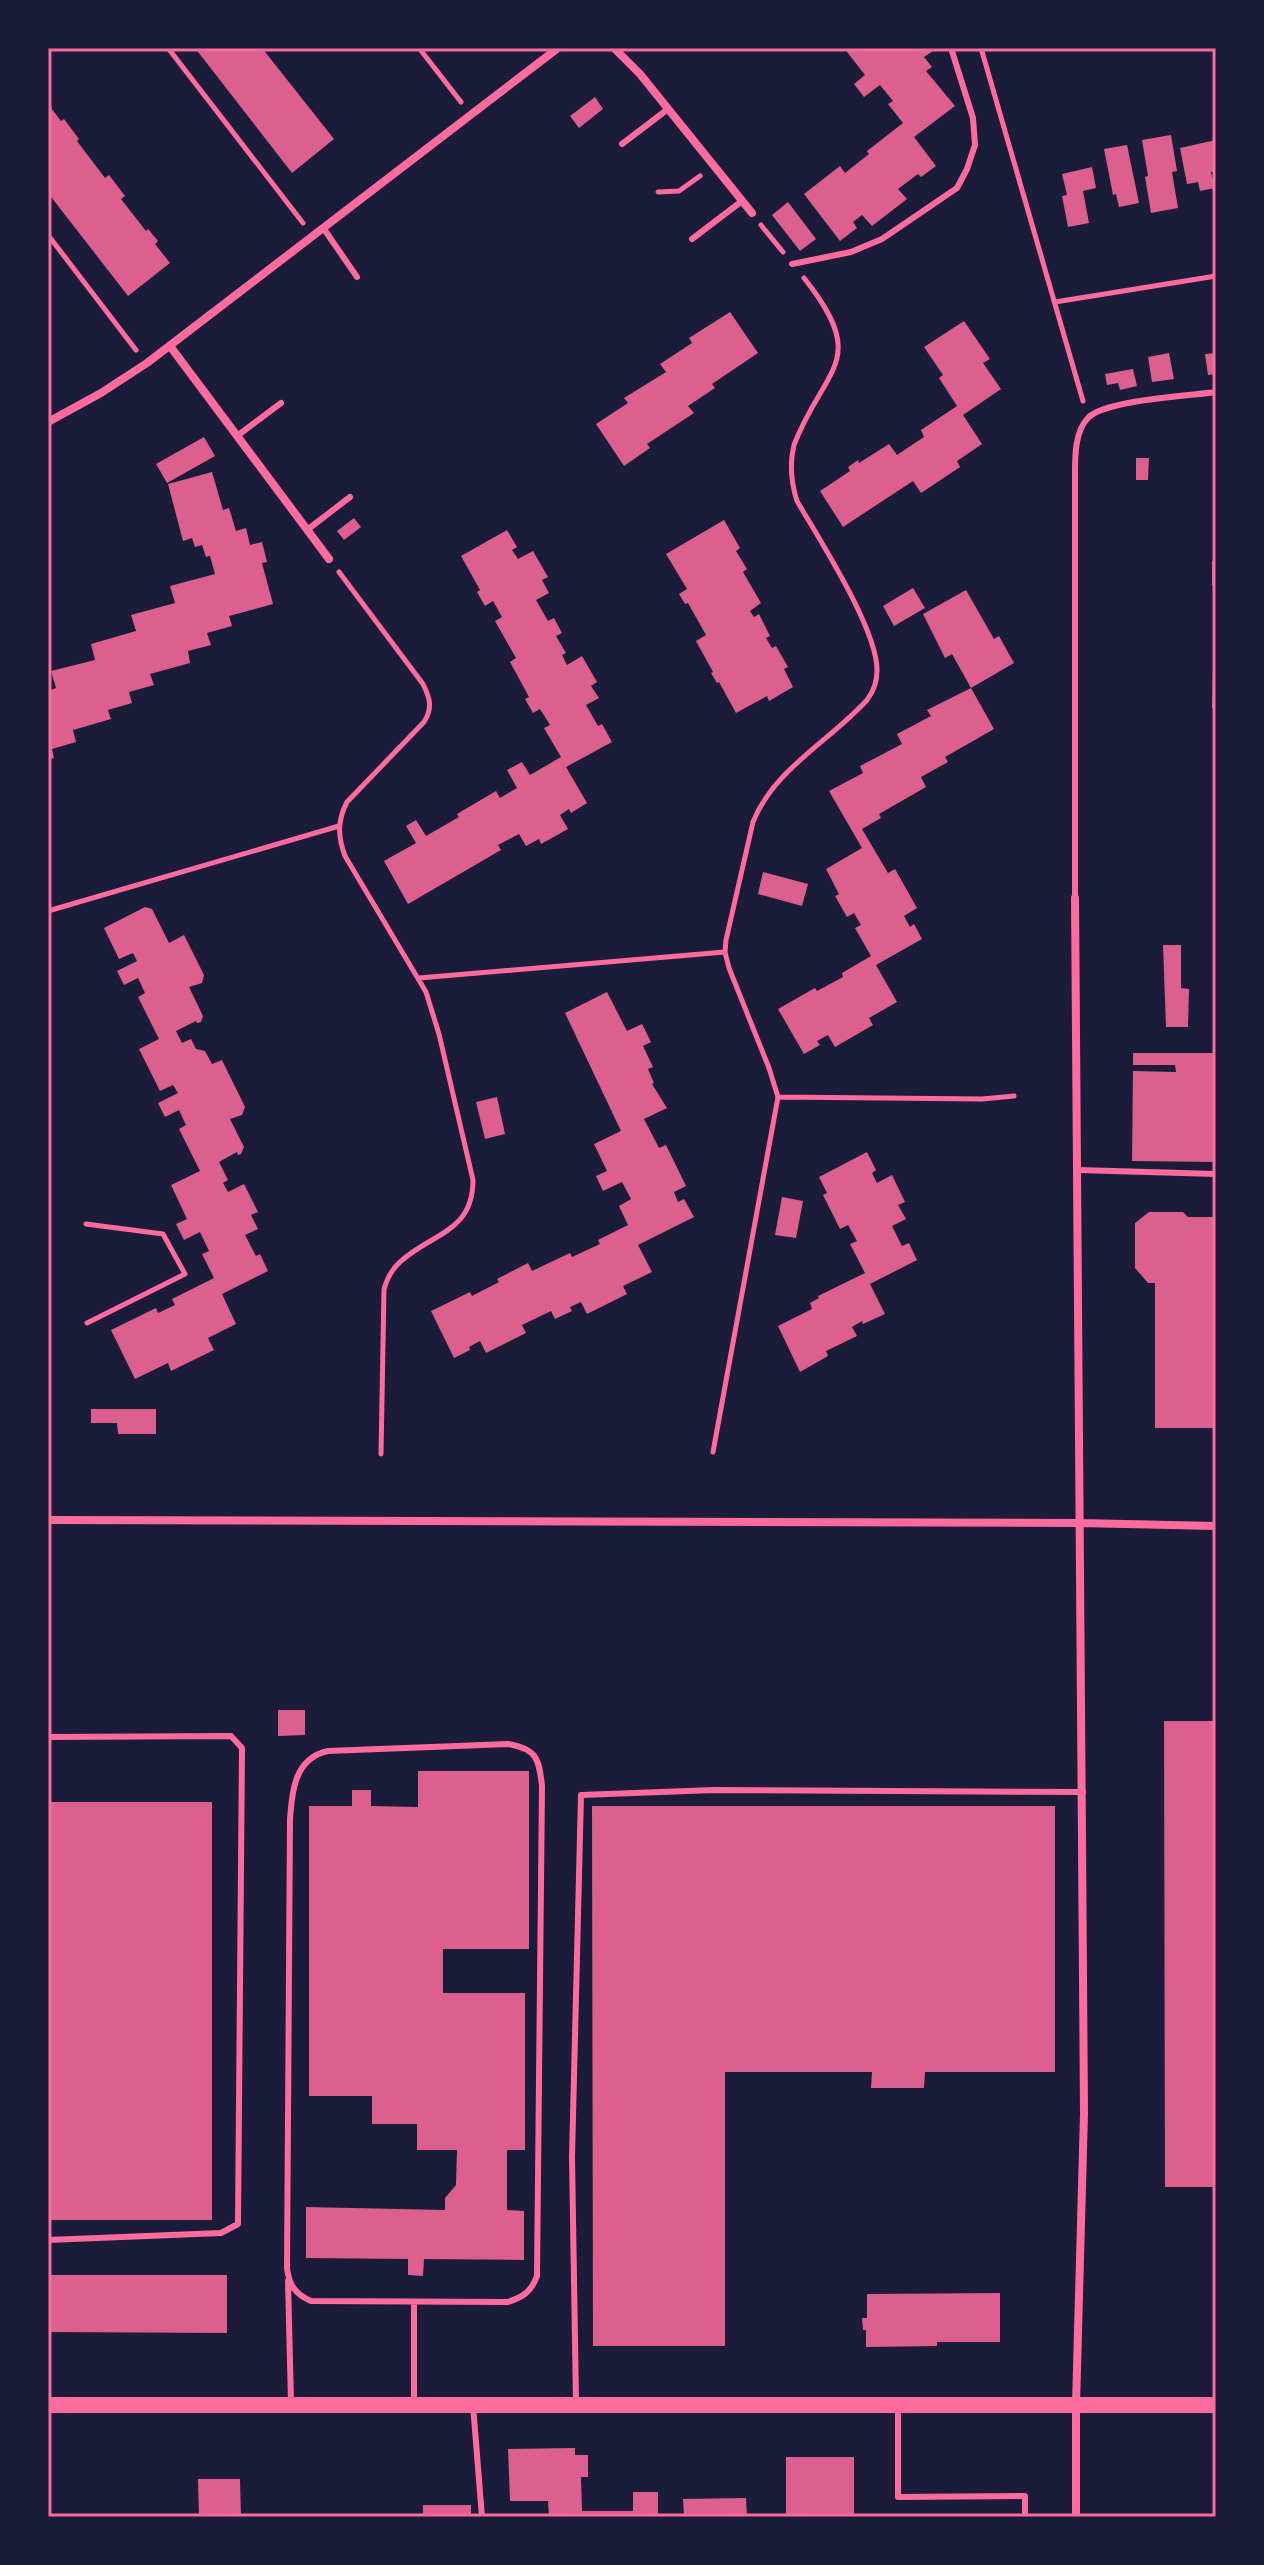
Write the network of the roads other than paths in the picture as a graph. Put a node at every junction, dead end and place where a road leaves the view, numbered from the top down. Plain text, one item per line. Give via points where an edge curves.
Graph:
1 (558, 48) edge
2 (614, 48) edge
3 (951, 48) edge
4 (668, 109) junction
5 (622, 144) dead end
6 (742, 201) junction
7 (752, 213) road end
8 (324, 229) junction
9 (692, 239) dead end
10 (792, 264) road end
11 (357, 277) dead end
12 (170, 346) junction
13 (1216, 392) edge
14 (281, 403) dead end
15 (48, 422) edge
16 (237, 436) junction
17 (350, 497) dead end
18 (307, 530) junction
19 (329, 559) road end
20 (1075, 898) joint
21 (1078, 1170) junction
22 (1216, 1174) edge
23 (48, 1520) edge
24 (1080, 1523) junction
25 (1216, 1526) edge
26 (48, 1737) edge
27 (1083, 1792) junction
28 (48, 2240) edge
29 (288, 2281) junction
30 (414, 2302) junction
31 (48, 2405) edge
32 (291, 2405) junction
33 (414, 2405) junction
34 (473, 2405) junction
35 (1076, 2405) junction
36 (1216, 2405) edge
37 (576, 2406) junction
38 (898, 2406) junction
39 (482, 2517) edge
40 (1025, 2517) edge
41 (1076, 2517) edge

1 - 8 street
2 - 4 street
3 - 10 lane via 973,118 975,145 957,188 882,239 851,252
4 - 5 lane
4 - 6 street
6 - 7 street
6 - 9 lane
8 - 11 lane
8 - 12 street
12 - 15 street
12 - 16 street
13 - 20 lane via 1108,406 1088,417 1079,433
14 - 16 lane
16 - 18 street
17 - 18 lane
18 - 19 street
20 - 21 street
21 - 22 lane
21 - 24 street
23 - 24 street
24 - 25 street
24 - 27 street
26 - 28 lane via 231,1736 242,1748 238,2224 221,2233
27 - 35 street via 1084,2113
27 - 37 lane via 714,1790 581,1795 572,2157
29 - 30 lane via 311,2301
29 - 30 lane via 290,1819 299,1771 316,1753 328,1751 508,1744 536,1757 542,1786 537,2276 532,2289 508,2302
29 - 32 lane
30 - 33 lane
31 - 32 main road
32 - 33 main road
33 - 34 main road
34 - 37 main road
34 - 39 lane
35 - 36 main road
35 - 38 main road
35 - 41 street
37 - 38 main road
38 - 40 lane via 898,2497 1025,2496

